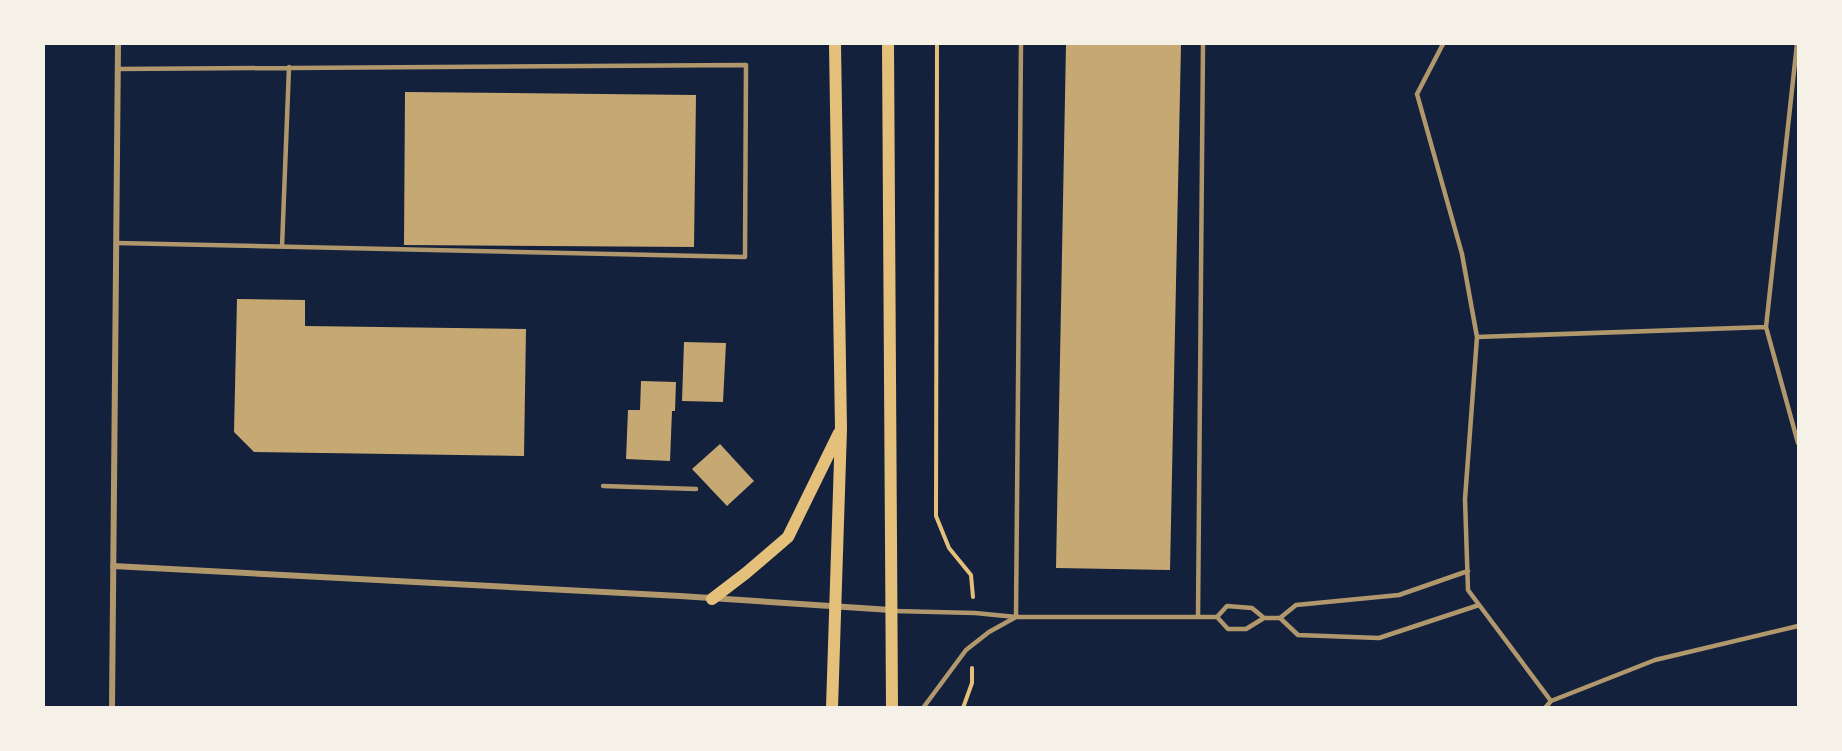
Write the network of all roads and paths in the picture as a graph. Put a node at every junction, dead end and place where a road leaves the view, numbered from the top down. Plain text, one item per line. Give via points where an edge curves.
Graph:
1 (118, 44) edge
2 (835, 44) edge
3 (888, 44) edge
4 (937, 44) edge
5 (1021, 44) edge
6 (1203, 44) edge
7 (1443, 44) edge
8 (1797, 44) edge
9 (289, 68) junction
10 (117, 69) junction
11 (116, 243) junction
12 (282, 247) junction
13 (1766, 327) junction
14 (1477, 337) junction
15 (841, 429) junction
16 (1798, 443) edge
17 (603, 486) dead end
18 (696, 489) dead end
19 (113, 566) junction
20 (1468, 571) junction
21 (712, 599) junction
22 (1479, 605) junction
23 (834, 607) junction
24 (891, 610) junction
25 (975, 613) junction
26 (1016, 617) junction
27 (1198, 617) junction
28 (1217, 617) junction
29 (1264, 618) junction
30 (1280, 618) junction
31 (1798, 626) edge
32 (974, 644) junction
33 (1551, 701) junction
34 (112, 708) edge
35 (832, 708) edge
36 (892, 708) edge
37 (923, 708) edge
38 (963, 708) edge
39 (1545, 708) edge

1 - 10 street
2 - 15 main road
3 - 24 main road
4 - 25 path via 936,516 949,548 971,575
5 - 26 lane
6 - 27 lane
7 - 14 lane via 1417,94 1462,254
8 - 13 lane
9 - 10 lane
9 - 12 lane
9 - 12 lane via 746,65 745,257
10 - 11 street
11 - 12 lane
11 - 19 street
13 - 14 lane
13 - 16 lane
14 - 20 lane via 1465,499
15 - 21 main road via 788,537
15 - 23 main road
17 - 18 lane
19 - 21 street
19 - 34 street
20 - 22 lane via 1468,590
20 - 30 lane via 1399,596 1296,605
21 - 23 street
22 - 30 lane via 1378,638 1298,635
22 - 33 lane
23 - 24 street
23 - 35 main road
24 - 25 lane
24 - 36 main road
25 - 26 lane
26 - 27 lane
26 - 32 lane
27 - 28 lane
28 - 29 lane via 1228,629 1246,629
28 - 29 lane via 1227,606 1252,608
29 - 30 lane
31 - 33 lane via 1655,660
32 - 37 lane
32 - 38 path via 972,683
33 - 39 lane

